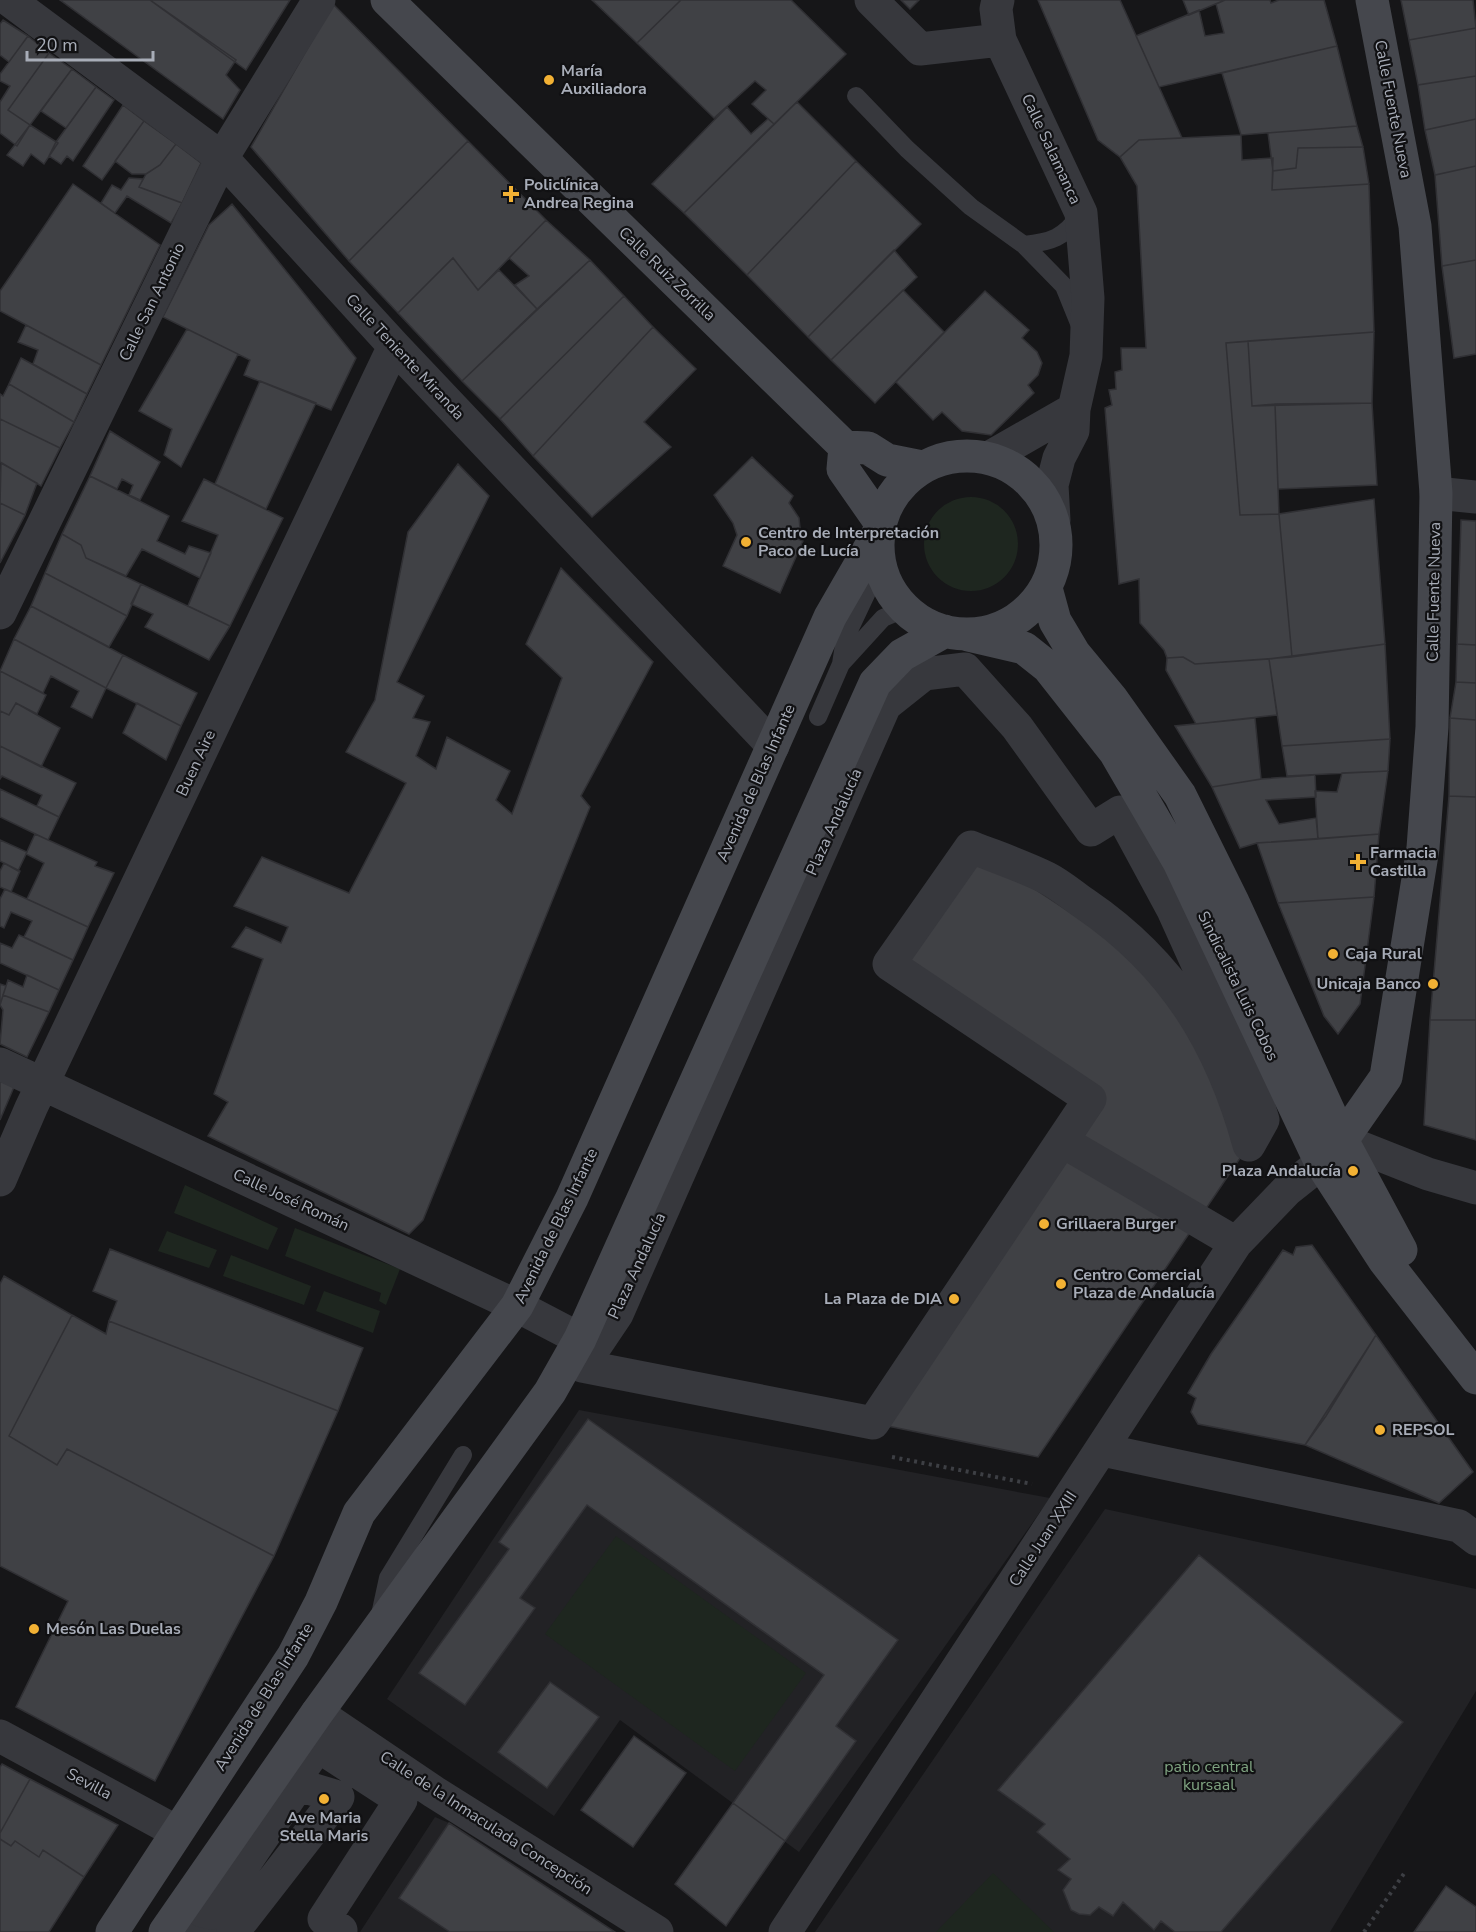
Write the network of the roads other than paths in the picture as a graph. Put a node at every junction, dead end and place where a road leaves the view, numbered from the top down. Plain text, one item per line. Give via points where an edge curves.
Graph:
1 (9, 0) edge
2 (319, 0) edge
3 (387, 0) edge
4 (871, 0) edge
5 (998, 0) edge
6 (1372, 0) edge
7 (1000, 40) junction
8 (856, 96) dead end
9 (222, 158) junction
10 (1081, 213) junction
11 (1024, 245) junction
12 (1086, 342) junction
13 (394, 346) junction
14 (1074, 409) junction
15 (845, 447) junction
16 (990, 458) junction
17 (921, 467) junction
18 (1436, 493) junction
19 (1476, 497) edge
20 (1054, 520) junction
21 (879, 533) junction
22 (1046, 588) junction
23 (904, 609) junction
24 (0, 613) edge
25 (957, 633) junction
26 (841, 664) junction
27 (818, 717) dead end
28 (773, 746) junction
29 (0, 1064) edge
30 (44, 1084) junction
31 (1062, 1141) junction
32 (1332, 1152) junction
33 (0, 1180) edge
34 (1476, 1188) edge
35 (1236, 1243) junction
36 (517, 1306) junction
37 (580, 1339) junction
38 (1476, 1350) edge
39 (1476, 1378) edge
40 (1103, 1450) junction
41 (462, 1455) dead end
42 (1470, 1526) edge
43 (376, 1632) junction
44 (317, 1713) junction
45 (0, 1736) edge
46 (177, 1832) junction
47 (269, 1863) dead end
48 (111, 1932) edge
49 (165, 1932) edge
50 (179, 1932) edge
51 (233, 1932) edge
52 (340, 1932) edge
53 (657, 1932) edge
54 (785, 1932) edge

1 - 9 street, Calle Teniente Miranda
2 - 9 street, Calle San Antonio
3 - 15 main road, Calle Ruiz Zorrilla
4 - 7 street via 920,49
5 - 7 street, Calle Salamanca
6 - 18 main road, Calle Fuente Nueva via 1416,226
7 - 10 street, Calle Salamanca
8 - 11 lane via 971,207
9 - 13 street, Calle Teniente Miranda
9 - 24 street, Calle San Antonio
10 - 11 lane via 1069,232 1042,243
10 - 12 street, Calle Salamanca via 1088,298
11 - 12 lane via 1064,286
12 - 14 street, Calle Salamanca
13 - 28 street, Calle Teniente Miranda
13 - 30 street, Buen Aire
14 - 16 street
14 - 20 street, Calle Salamanca via 1073,431 1052,485
15 - 17 main road via 868,448 887,460
15 - 21 main road via 843,469
16 - 17 main road via 943,458
16 - 20 main road via 1012,466 1030,480 1045,499
17 - 21 main road via 889,501
18 - 19 street
18 - 32 main road, Calle Fuente Nueva via 1432,727 1423,848 1408,951 1386,1077
20 - 22 main road via 1058,543
21 - 23 main road via 880,569
21 - 26 lane via 870,586 845,639
21 - 28 main road, Avenida de Blas Infante via 830,617
22 - 25 main road via 1013,622 992,631
22 - 32 main road, Sindicalista Luis Cobos via 1055,621 1074,653 1180,795 1233,902
23 - 25 main road via 923,623
23 - 26 lane via 883,618
25 - 32 main road, Sindicalista Luis Cobos via 1024,648 1048,667 1115,752 1179,862
25 - 37 main road via 902,655 875,683
26 - 27 lane
28 - 36 main road, Avenida de Blas Infante via 573,1198
29 - 30 street, Calle José Román
30 - 33 street, Buen Aire
30 - 36 street, Calle José Román
31 - 31 street, Plaza Andalucía via 1090,1099 889,964 971,847 1048,879 1115,925 1167,976 1200,1023 1220,1060 1249,1145 1263,1120 1253,1087 1173,910 1120,812 1091,830 1017,727 965,669 924,674 885,705 617,1314 582,1366 873,1423
31 - 35 street
32 - 34 street
32 - 35 street, Calle Juan XXIII via 1287,1190
32 - 38 main road, Sindicalista Luis Cobos
32 - 39 main road, Sindicalista Luis Cobos via 1384,1260
35 - 40 street, Calle Juan XXIII
36 - 37 street, Calle José Román
36 - 46 main road, Avenida de Blas Infante via 359,1513 293,1656
37 - 43 main road via 549,1392
40 - 42 street
40 - 54 street, Calle Juan XXIII
41 - 43 lane via 388,1578
43 - 44 main road
44 - 49 main road
44 - 53 street, Calle de la Inmaculada Concepción via 434,1792
45 - 46 street, Sevilla
46 - 48 main road, Avenida de Blas Infante
47 - 50 lane via 215,1928
51 - 52 street via 338,1797 298,1785 210,1913 202,1911 318,1746 401,1800 324,1919

